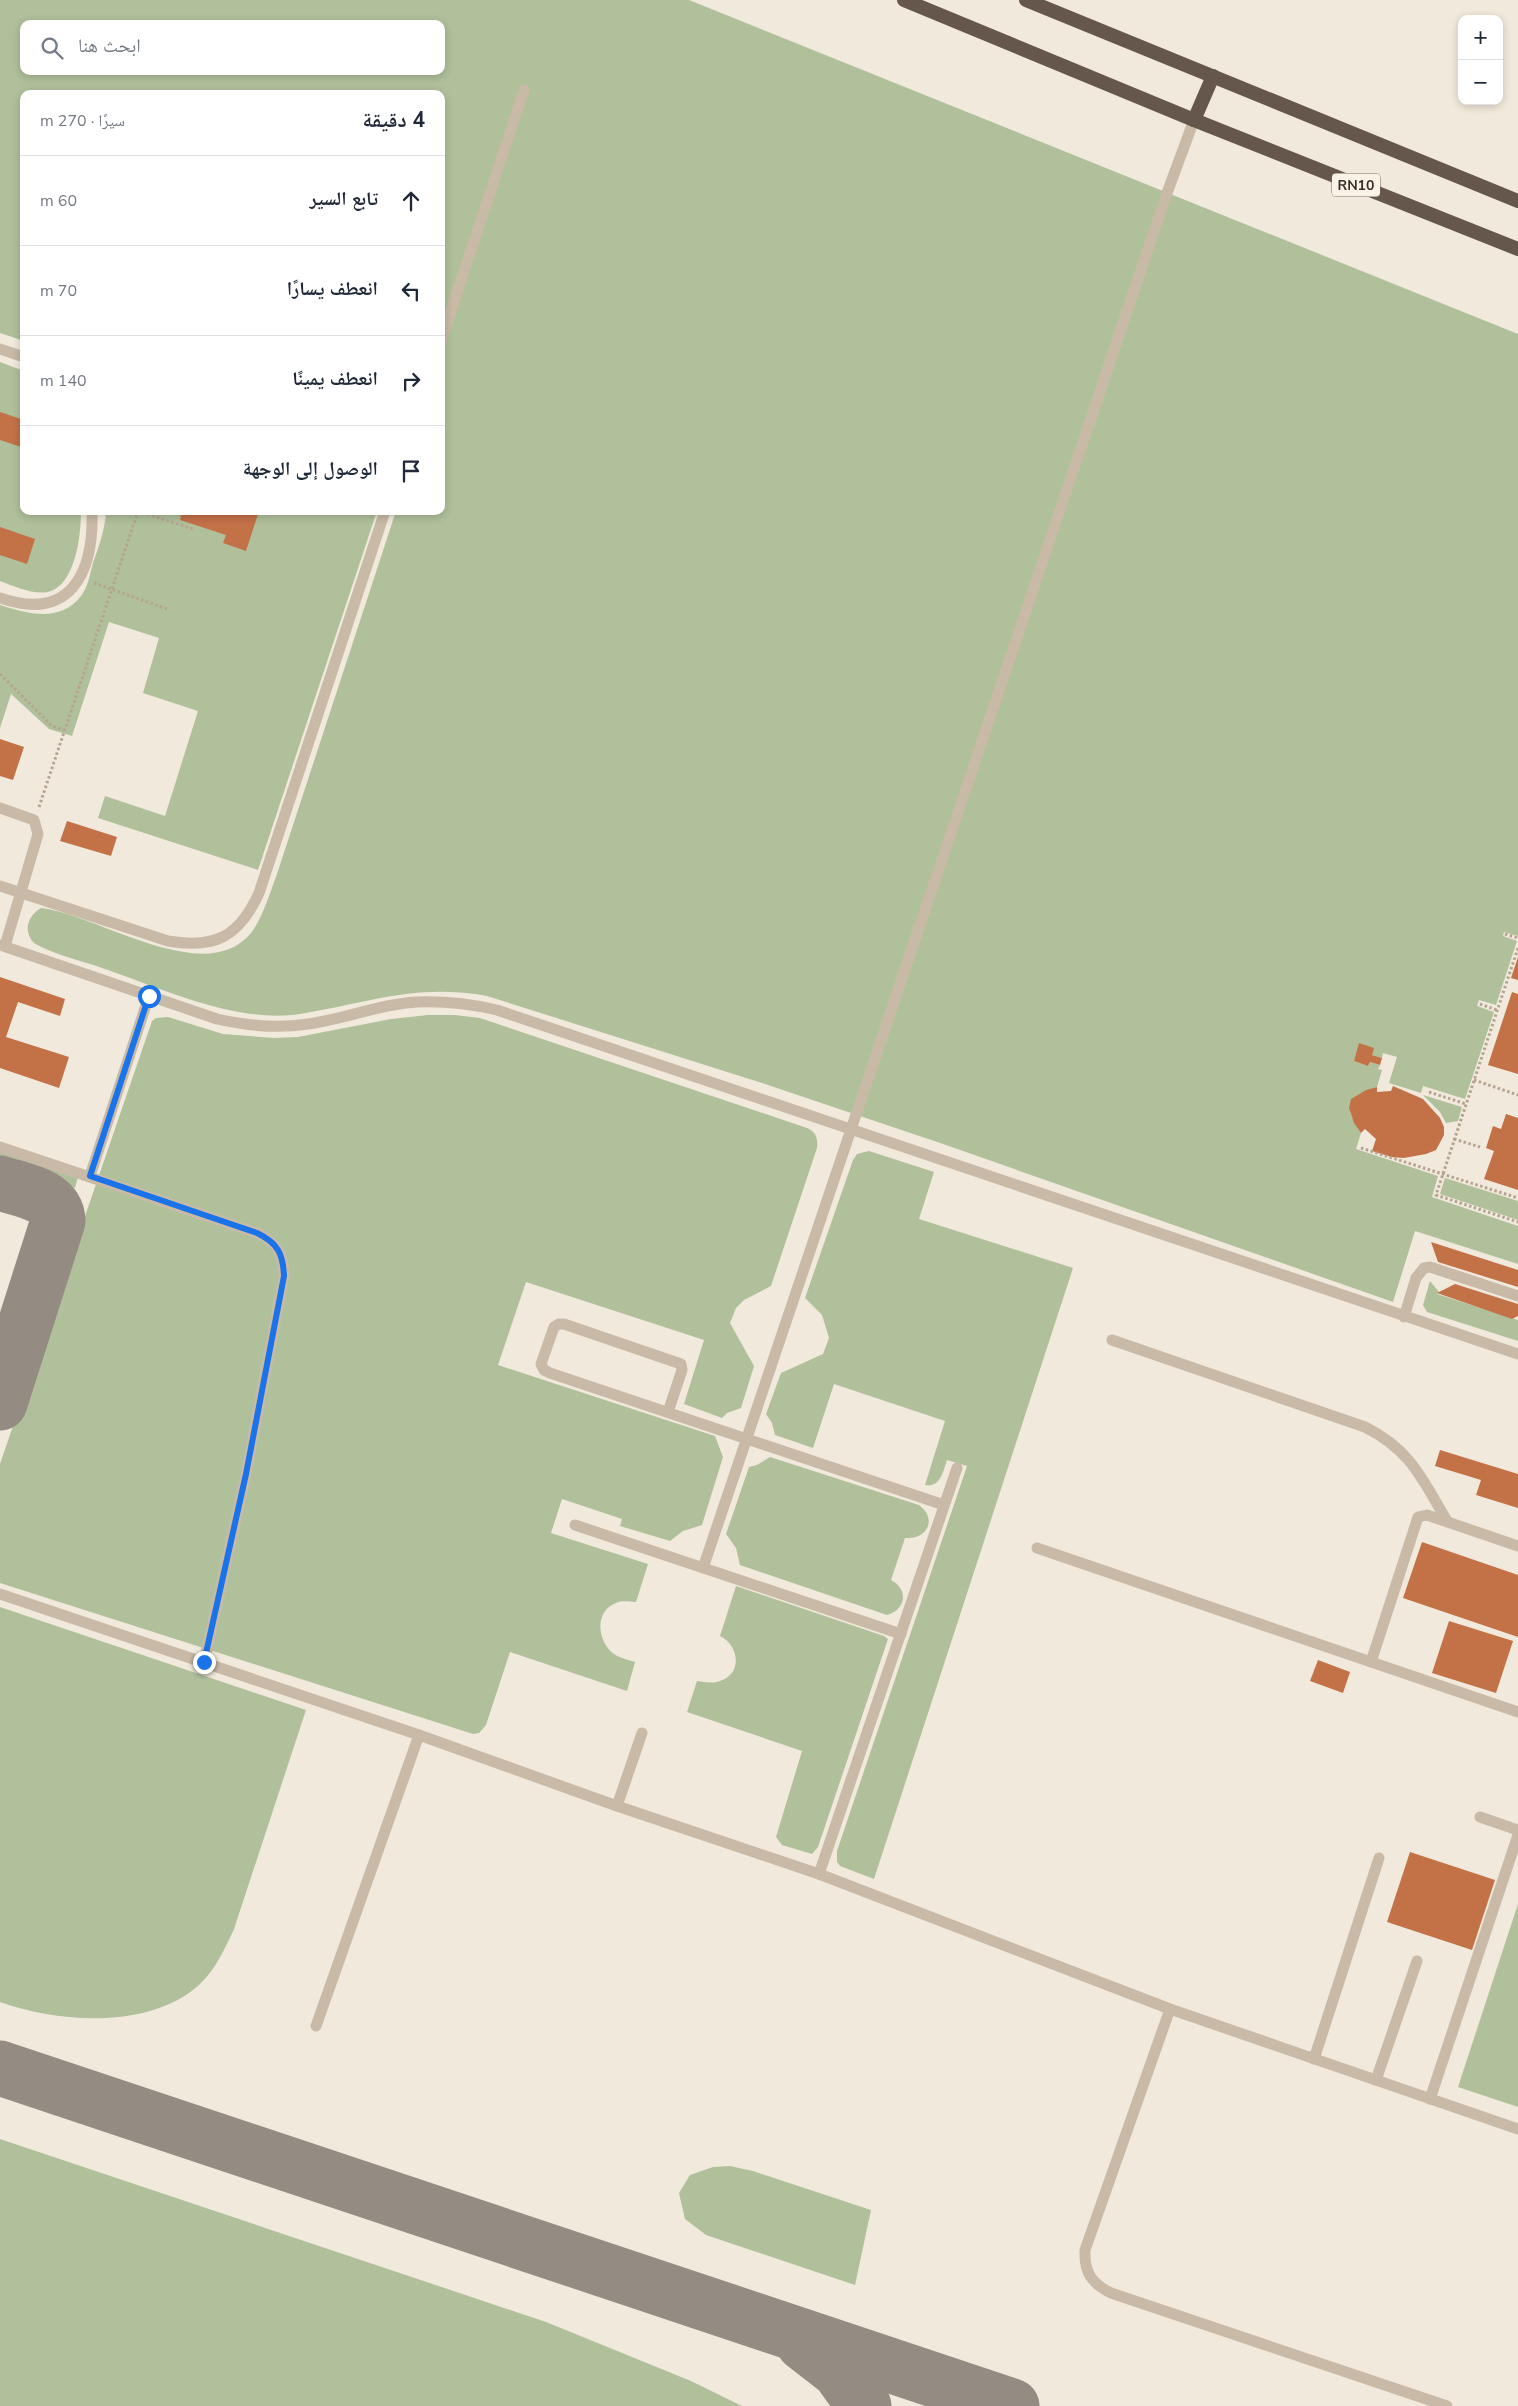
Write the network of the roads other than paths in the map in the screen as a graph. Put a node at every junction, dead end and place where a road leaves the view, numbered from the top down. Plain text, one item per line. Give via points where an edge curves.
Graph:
1 (904, 0) edge
2 (1026, 0) edge
3 (1213, 76) junction
4 (524, 90) dead end
5 (1194, 120) junction
6 (1518, 201) edge
7 (1518, 249) edge
8 (445, 329) edge
9 (0, 349) edge
10 (20, 356) edge
11 (92, 515) edge
12 (384, 515) edge
13 (0, 598) edge
14 (0, 808) edge
15 (0, 886) edge
16 (20, 892) junction
17 (2, 946) edge
18 (149, 996) junction
19 (851, 1130) junction
20 (0, 1147) edge
21 (90, 1176) junction
22 (1518, 1296) edge
23 (1404, 1317) junction
24 (1112, 1340) dead end
25 (1518, 1354) edge
26 (668, 1412) junction
27 (747, 1437) junction
28 (957, 1468) dead end
29 (944, 1505) junction
30 (1447, 1522) junction
31 (575, 1525) dead end
32 (1518, 1546) edge
33 (1037, 1548) dead end
34 (703, 1568) junction
35 (0, 1594) edge
36 (901, 1634) junction
37 (204, 1662) junction
38 (1371, 1662) junction
39 (1518, 1712) edge
40 (642, 1734) dead end
41 (419, 1735) junction
42 (617, 1806) junction
43 (1480, 1818) dead end
44 (1518, 1830) edge
45 (1518, 1835) edge
46 (1379, 1858) dead end
47 (819, 1874) junction
48 (1417, 1961) dead end
49 (1170, 2009) junction
50 (316, 2026) dead end
51 (1314, 2059) junction
52 (1376, 2080) junction
53 (1430, 2099) junction
54 (1518, 2129) edge
55 (1446, 2406) edge

1 - 5 highway, RN10
2 - 3 highway
3 - 5 highway
3 - 6 highway
4 - 8 lane
5 - 7 highway, RN10
5 - 19 lane
9 - 10 lane
11 - 13 lane via 91,540 80,578 66,594 46,604 25,605
12 - 16 lane via 259,893 249,914 234,931 213,941 191,945
14 - 16 lane via 34,820 38,834
15 - 16 lane
16 - 17 lane
17 - 18 lane
18 - 19 lane via 217,1019 262,1027 309,1024 416,1002 471,1004
18 - 21 lane
19 - 23 lane
19 - 27 lane
20 - 21 lane
21 - 37 lane via 257,1233 274,1243 283,1257 284,1276 248,1464
22 - 23 lane via 1430,1267 1424,1268 1416,1278
23 - 25 lane
24 - 30 lane via 1382,1435 1411,1461
26 - 26 lane via 682,1370 681,1364 564,1324 554,1326 541,1364 544,1370
26 - 27 lane
27 - 29 lane
27 - 34 lane
28 - 29 lane
29 - 36 lane
30 - 32 lane
30 - 38 lane via 1422,1515 1416,1521
31 - 34 lane
33 - 38 lane
34 - 36 lane
35 - 37 lane
36 - 47 lane
37 - 41 lane
38 - 39 lane
40 - 42 lane
41 - 42 lane
41 - 50 lane
42 - 47 lane
43 - 44 lane
45 - 53 lane
46 - 51 lane
47 - 49 lane
48 - 52 lane
49 - 51 lane
49 - 55 lane via 1085,2250 1089,2277 1098,2287 1111,2293
51 - 52 lane
52 - 53 lane
53 - 54 lane

